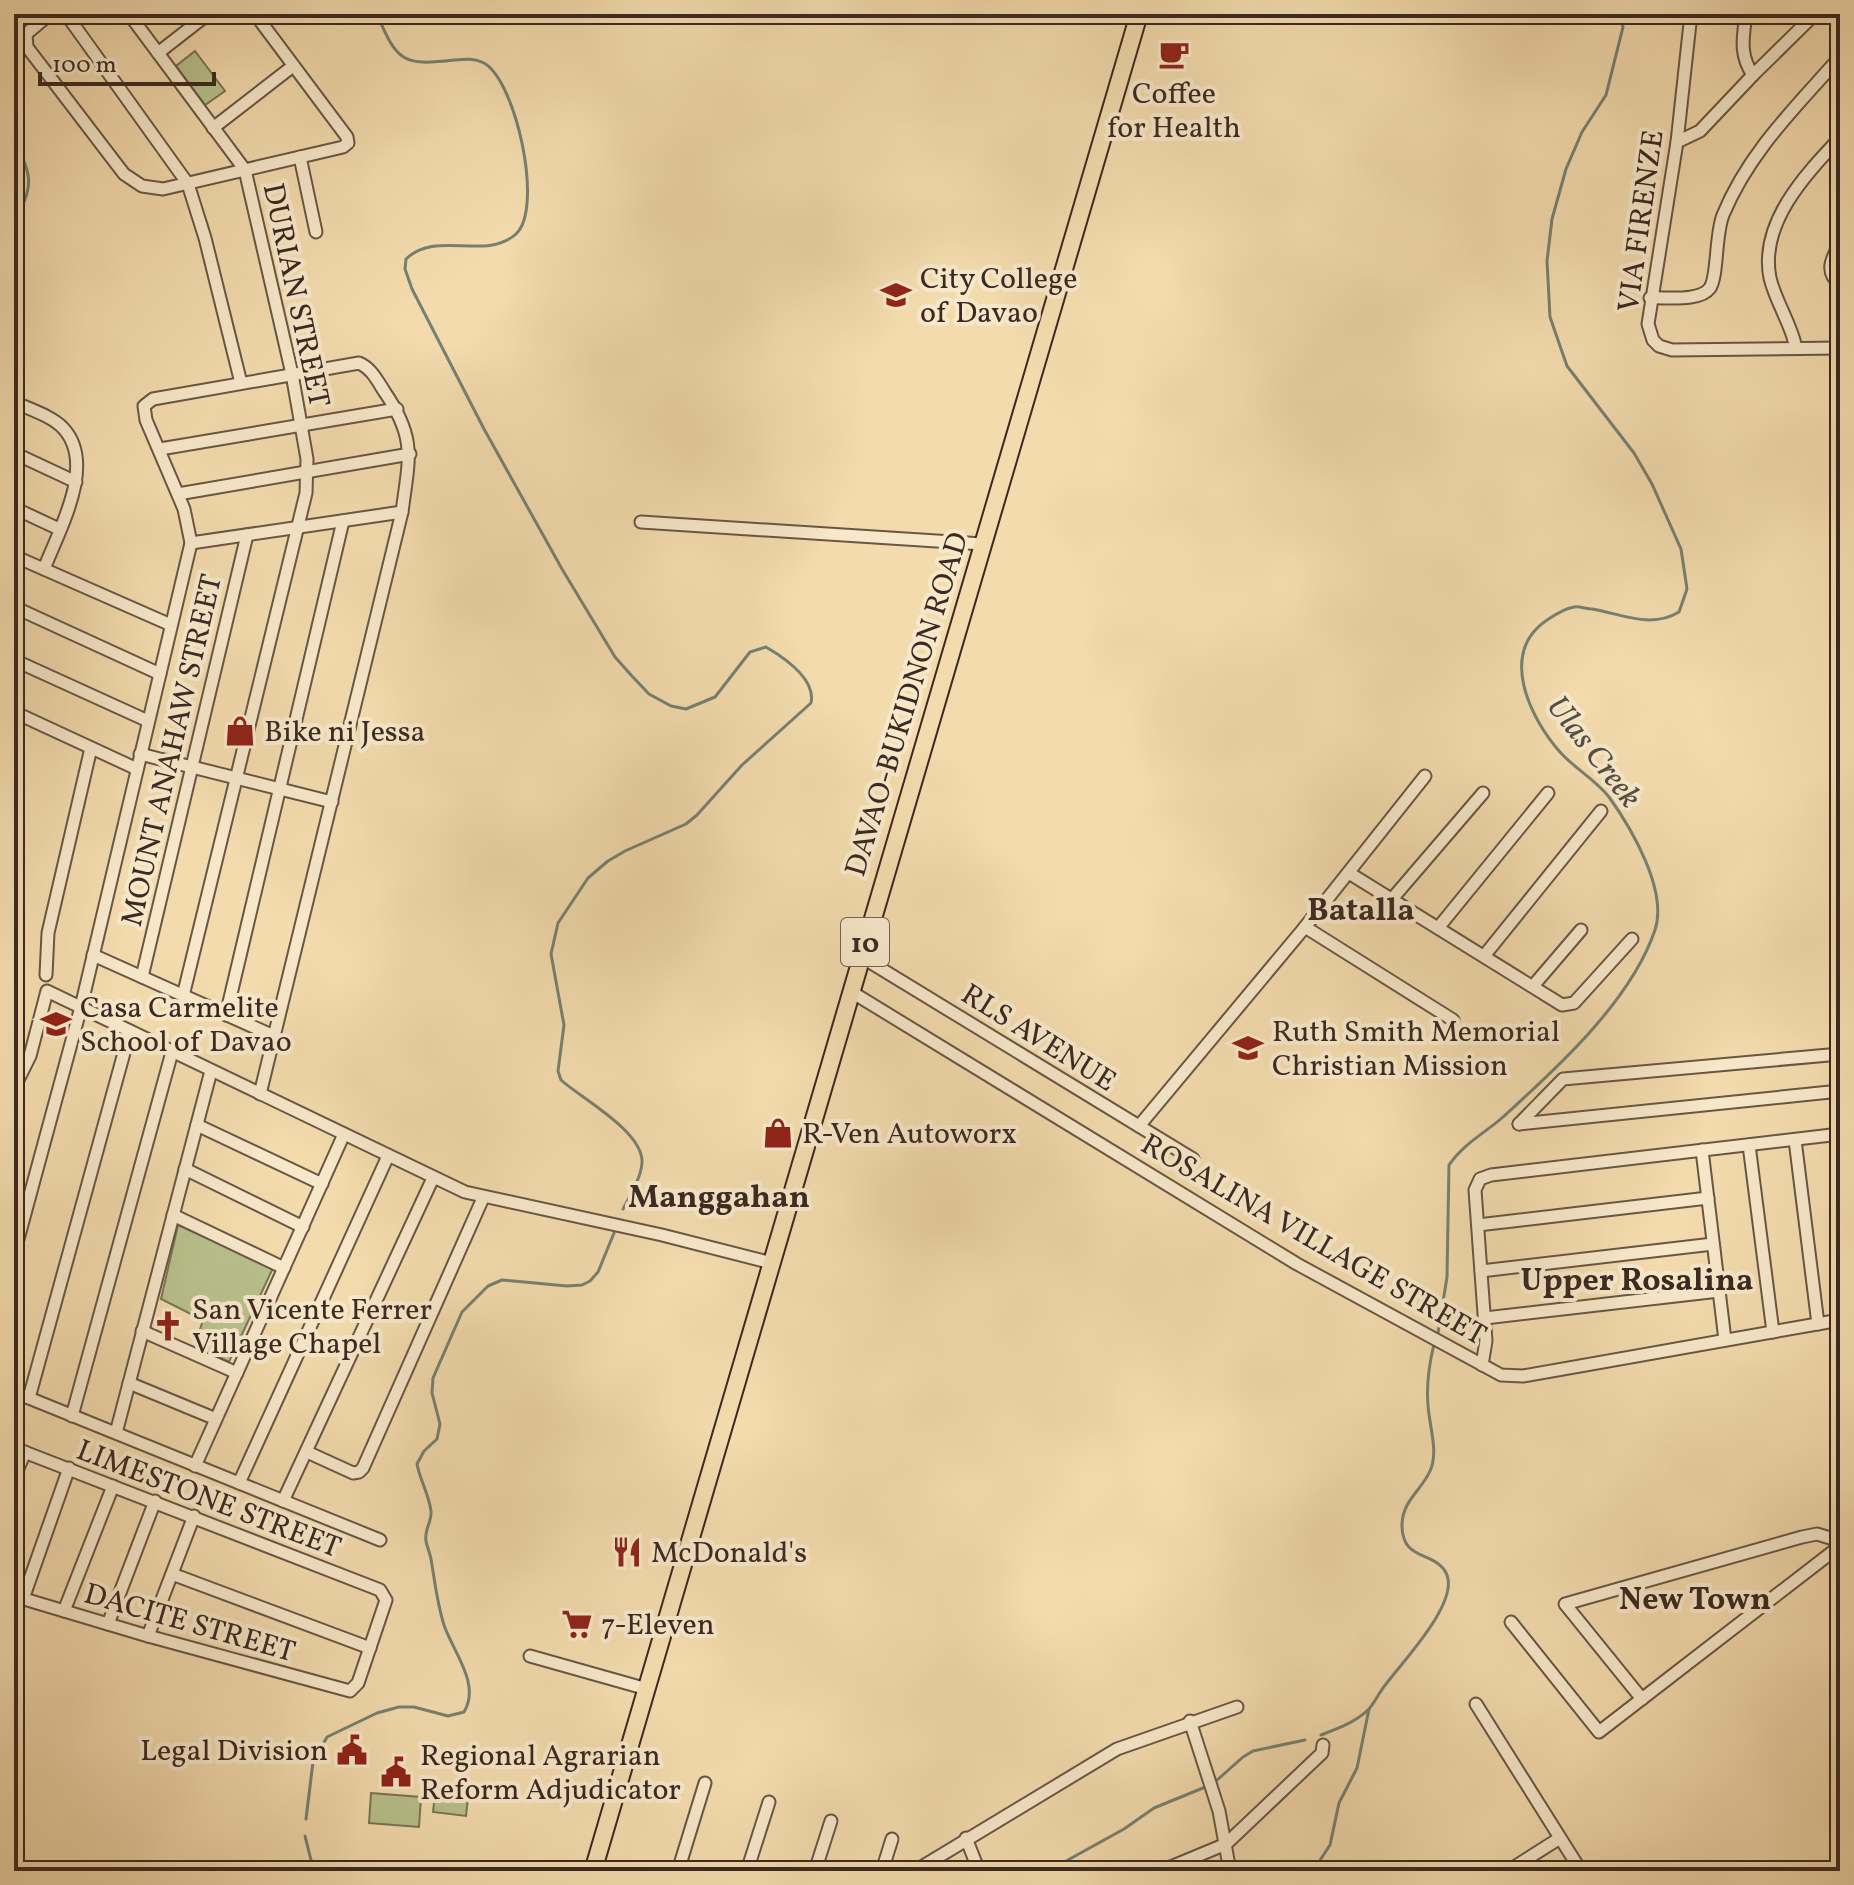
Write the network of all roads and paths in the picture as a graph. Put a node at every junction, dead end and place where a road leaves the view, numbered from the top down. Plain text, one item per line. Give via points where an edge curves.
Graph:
1 (50, 14) edge
2 (66, 14) edge
3 (129, 14) edge
4 (255, 14) edge
5 (1139, 14) edge
6 (1691, 14) edge
7 (1746, 14) edge
8 (1815, 14) edge
9 (200, 16) edge
10 (158, 53) junction
11 (1840, 57) edge
12 (293, 66) junction
13 (1753, 75) junction
14 (213, 128) junction
15 (1840, 138) edge
16 (1677, 142) junction
17 (300, 157) junction
18 (245, 170) junction
19 (188, 184) junction
20 (316, 232) dead end
21 (1840, 243) edge
22 (1840, 284) edge
23 (1650, 298) junction
24 (1796, 348) junction
25 (1840, 348) edge
26 (292, 374) junction
27 (241, 383) junction
28 (14, 402) edge
29 (397, 409) junction
30 (301, 425) junction
31 (160, 449) junction
32 (14, 453) edge
33 (410, 454) junction
34 (308, 472) junction
35 (76, 482) junction
36 (178, 494) junction
37 (14, 508) edge
38 (402, 512) junction
39 (343, 521) junction
40 (641, 522) dead end
41 (297, 527) junction
42 (59, 529) junction
43 (247, 535) junction
44 (191, 543) junction
45 (983, 544) junction
46 (14, 556) edge
47 (44, 569) junction
48 (14, 607) edge
49 (171, 625) junction
50 (14, 660) edge
51 (160, 674) junction
52 (14, 712) edge
53 (148, 721) junction
54 (91, 748) junction
55 (140, 754) junction
56 (193, 767) junction
57 (137, 769) junction
58 (1425, 776) dead end
59 (237, 778) junction
60 (281, 789) junction
61 (1483, 793) dead end
62 (1548, 793) dead end
63 (332, 802) junction
64 (1601, 811) dead end
65 (1349, 873) junction
66 (1392, 899) junction
67 (1305, 927) junction
68 (1438, 928) junction
69 (1581, 930) dead end
70 (1632, 939) dead end
71 (93, 955) junction
72 (860, 956) junction
73 (1484, 956) junction
74 (46, 975) dead end
75 (142, 977) junction
76 (1533, 986) junction
77 (850, 991) junction
78 (183, 996) junction
79 (81, 1007) junction
80 (226, 1015) junction
81 (1453, 1020) dead end
82 (130, 1031) junction
83 (276, 1037) junction
84 (172, 1052) junction
85 (1840, 1054) edge
86 (211, 1071) junction
87 (14, 1088) edge
88 (1838, 1091) edge
89 (260, 1094) junction
90 (197, 1125) junction
91 (1139, 1126) junction
92 (1840, 1127) edge
93 (344, 1134) junction
94 (1840, 1134) edge
95 (1795, 1140) junction
96 (1749, 1145) junction
97 (1702, 1150) junction
98 (388, 1156) junction
99 (1193, 1159) dead end
100 (185, 1169) junction
101 (433, 1178) junction
102 (322, 1184) junction
103 (483, 1198) junction
104 (1708, 1198) junction
105 (173, 1215) junction
106 (1478, 1225) junction
107 (303, 1227) junction
108 (1713, 1244) junction
109 (14, 1254) edge
110 (772, 1263) junction
111 (284, 1268) junction
112 (1481, 1271) junction
113 (1719, 1291) junction
114 (1485, 1318) junction
115 (1840, 1320) edge
116 (1818, 1324) junction
117 (142, 1331) junction
118 (1773, 1332) junction
119 (1725, 1340) junction
120 (1482, 1365) junction
121 (237, 1373) junction
122 (129, 1383) junction
123 (14, 1392) edge
124 (29, 1398) junction
125 (72, 1416) junction
126 (216, 1419) junction
127 (116, 1433) junction
128 (20, 1450) edge
129 (307, 1452) junction
130 (195, 1466) junction
131 (69, 1468) junction
132 (14, 1478) edge
133 (239, 1483) junction
134 (113, 1486) junction
135 (155, 1501) junction
136 (283, 1501) junction
137 (194, 1516) junction
138 (380, 1540) dead end
139 (1840, 1544) edge
140 (172, 1574) junction
141 (18, 1597) edge
142 (64, 1611) junction
143 (1511, 1622) dead end
144 (108, 1624) junction
145 (148, 1636) junction
146 (370, 1648) junction
147 (530, 1656) dead end
148 (647, 1689) junction
149 (1642, 1699) junction
150 (1476, 1704) dead end
151 (1237, 1707) dead end
152 (1190, 1721) junction
153 (1323, 1745) dead end
154 (705, 1783) dead end
155 (769, 1802) dead end
156 (831, 1821) dead end
157 (966, 1838) junction
158 (1560, 1838) junction
159 (892, 1839) dead end
160 (1226, 1844) junction
161 (593, 1871) edge
162 (678, 1871) edge
163 (747, 1871) edge
164 (815, 1871) edge
165 (882, 1871) edge
166 (915, 1871) edge
167 (979, 1871) edge
168 (1161, 1871) edge
169 (1230, 1871) edge
170 (1508, 1871) edge
171 (1581, 1871) edge

1 - 19 street via 24,38 27,47 124,174 152,188
2 - 19 street
3 - 10 street, DURIAN STREET
4 - 12 street
5 - 45 highway, DAVAO-BUKIDNON ROAD / 10
6 - 16 street, VIA FIRENZE
7 - 13 street via 1741,46
8 - 13 street
9 - 10 street
10 - 14 street, DURIAN STREET
11 - 23 street via 1756,152 1722,217 1709,290
12 - 14 street
12 - 17 street via 348,143
13 - 16 street via 1700,131
14 - 18 street, DURIAN STREET
15 - 24 street via 1791,197 1770,247 1771,279
16 - 23 street, VIA FIRENZE
17 - 18 street
17 - 20 street
18 - 19 street
18 - 26 street, DURIAN STREET
19 - 27 street
21 - 22 street via 1830,265
23 - 24 street, VIA FIRENZE via 1649,333 1665,349
24 - 25 street, VIA FIRENZE
26 - 27 street
26 - 29 street via 363,364
26 - 30 street, DURIAN STREET
27 - 31 street via 153,399 144,406
28 - 35 street via 63,428 75,447
29 - 30 street
29 - 33 street
30 - 31 street
30 - 34 street, DURIAN STREET
31 - 36 street
32 - 35 street
33 - 34 street
33 - 38 street
34 - 36 street
34 - 41 street, DURIAN STREET
35 - 42 street
36 - 44 street
37 - 42 street
38 - 39 street
38 - 63 street
39 - 41 street
39 - 60 street
40 - 45 street
41 - 43 street
41 - 59 street, DURIAN STREET
42 - 47 street
43 - 44 street
43 - 56 street, MOUNT ANAHAW STREET
44 - 49 street
45 - 72 highway, DAVAO-BUKIDNON ROAD / 10
46 - 47 street
47 - 49 street
48 - 51 street
49 - 51 street
50 - 53 street
51 - 53 street
52 - 54 street
53 - 55 street
54 - 57 street
54 - 74 street via 46,944
55 - 56 street
55 - 57 street
56 - 59 street
56 - 75 street, MOUNT ANAHAW STREET
57 - 71 street
58 - 65 street
59 - 60 street
59 - 78 street, DURIAN STREET
60 - 63 street
60 - 80 street
61 - 66 street
62 - 68 street
63 - 83 street
64 - 73 street
65 - 66 street
65 - 67 street
66 - 68 street
67 - 81 street
67 - 91 street
68 - 73 street
69 - 76 street
70 - 76 street via 1569,1006
71 - 75 street
71 - 79 street
72 - 77 highway, DAVAO-BUKIDNON ROAD / 10
72 - 91 street, RLS AVENUE
73 - 76 street
75 - 78 street
77 - 110 highway, DAVAO-BUKIDNON ROAD / 10
77 - 120 street, ROSALINA VILLAGE STREET via 1297,1264
78 - 80 street
79 - 82 street
79 - 87 street via 47,991 30,1056
79 - 109 street
80 - 83 street
82 - 84 street
82 - 124 street
83 - 89 street
84 - 86 street
84 - 125 street
85 - 88 street via 1563,1079 1519,1124
86 - 89 street
86 - 90 street
88 - 92 street
89 - 93 street
90 - 100 street
90 - 102 street
91 - 99 street, RLS AVENUE
93 - 98 street
93 - 102 street
94 - 95 street
95 - 96 street
95 - 116 street
96 - 97 street
96 - 118 street
97 - 104 street
97 - 106 street via 1485,1176 1475,1190
98 - 101 street
98 - 133 street
100 - 105 street
100 - 107 street
101 - 103 street
101 - 129 street
102 - 107 street
103 - 110 street
103 - 129 street via 363,1468 353,1473
104 - 106 street
104 - 108 street
105 - 111 street
105 - 117 street
106 - 112 street
107 - 111 street
108 - 112 street
108 - 113 street
110 - 148 highway, DAVAO-BUKIDNON ROAD / 10
111 - 121 street
112 - 114 street
113 - 114 street
113 - 119 street
114 - 120 street
115 - 116 street, ROSALINA VILLAGE STREET
116 - 118 street, ROSALINA VILLAGE STREET
117 - 121 street
117 - 122 street
118 - 119 street, ROSALINA VILLAGE STREET
119 - 120 street, ROSALINA VILLAGE STREET via 1523,1376 1501,1375
121 - 126 street
122 - 126 street
122 - 127 street
123 - 124 street
124 - 125 street
125 - 127 street
126 - 130 street
127 - 130 street
128 - 131 street, LIMESTONE STREET
128 - 132 street
129 - 136 street
130 - 133 street
131 - 134 street, LIMESTONE STREET
131 - 141 street
133 - 136 street
134 - 135 street, LIMESTONE STREET
134 - 142 street
135 - 137 street, LIMESTONE STREET
135 - 144 street
136 - 138 street
137 - 140 street
137 - 146 street, LIMESTONE STREET via 380,1590 386,1603
139 - 149 street
139 - 149 street via 1817,1534 1802,1537 1565,1604
140 - 145 street
140 - 146 street
141 - 142 street, DACITE STREET
142 - 144 street, DACITE STREET
143 - 149 street via 1599,1732
144 - 145 street, DACITE STREET
145 - 146 street, DACITE STREET via 345,1690 358,1683
147 - 148 street
148 - 161 highway, DAVAO-BUKIDNON ROAD / 10
150 - 158 street
151 - 152 street
152 - 157 street via 1102,1757
152 - 160 street
153 - 160 street via 1322,1753
154 - 162 street
155 - 163 street
156 - 164 street
157 - 166 street
157 - 167 street
158 - 170 street
158 - 171 street
159 - 165 street
160 - 168 street
160 - 169 street

